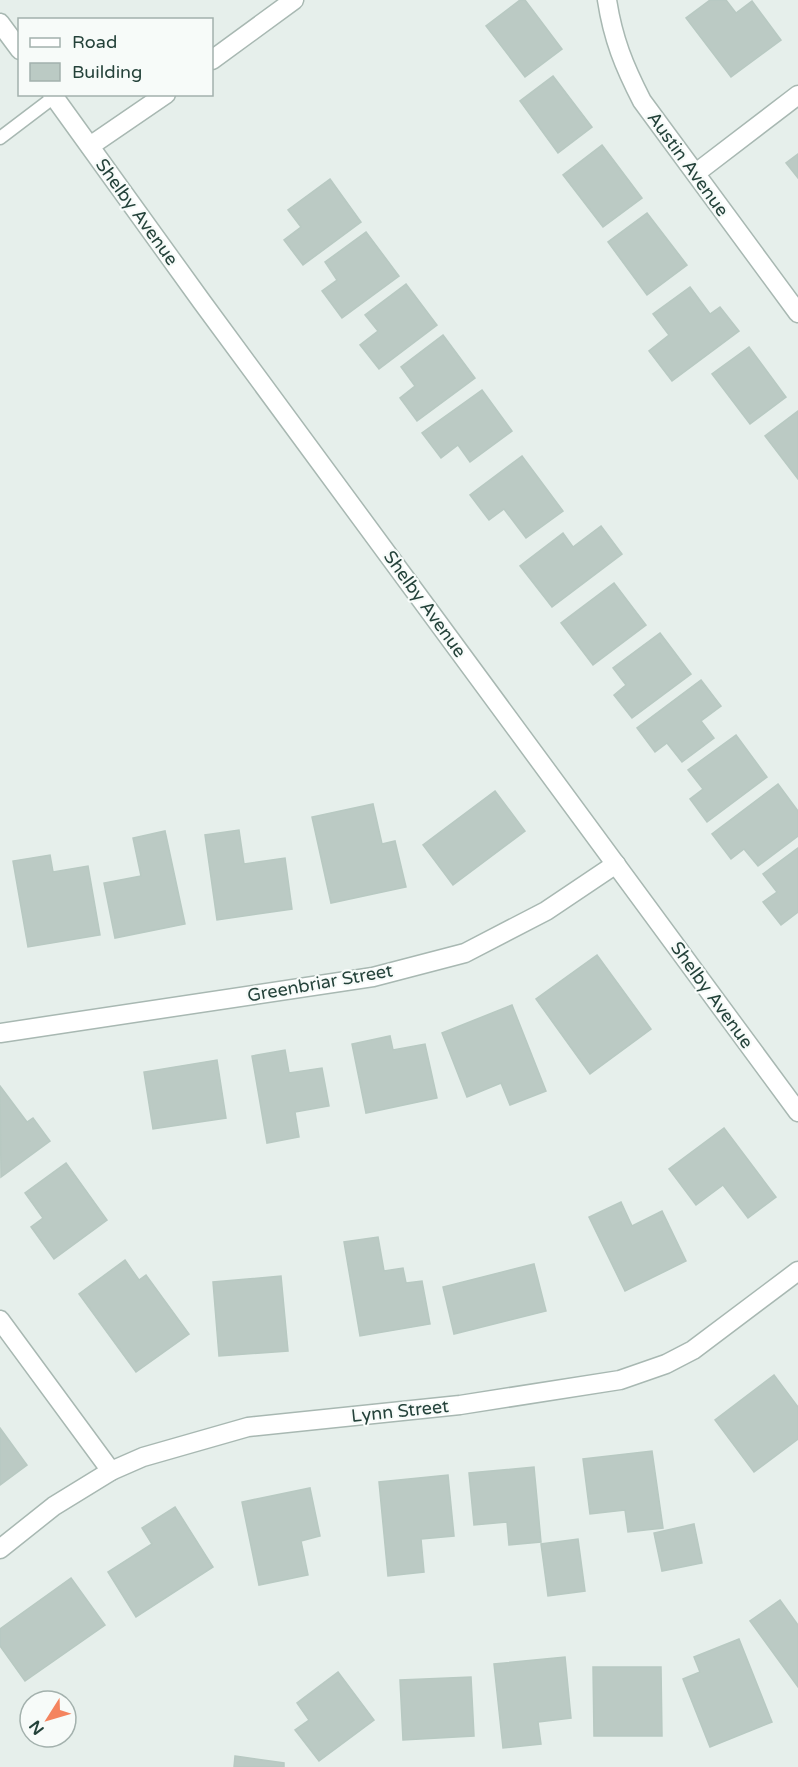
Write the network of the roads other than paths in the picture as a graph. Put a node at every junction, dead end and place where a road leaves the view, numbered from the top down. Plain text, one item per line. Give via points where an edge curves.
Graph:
1 (294, 0) edge
2 (607, 0) edge
3 (0, 23) edge
4 (18, 47) edge
5 (213, 59) edge
6 (798, 95) edge
7 (53, 96) edge
8 (163, 96) edge
9 (0, 138) edge
10 (90, 146) junction
11 (696, 173) junction
12 (798, 313) edge
13 (616, 864) junction
14 (0, 1033) edge
15 (798, 1112) edge
16 (798, 1271) edge
17 (0, 1320) edge
18 (111, 1471) junction
19 (0, 1549) edge

1 - 5 street
2 - 11 street, Austin Avenue via 624,64 642,101
3 - 4 street
6 - 11 street
7 - 9 lane
7 - 10 street, Shelby Avenue
8 - 10 street
10 - 13 street, Shelby Avenue
11 - 12 street, Austin Avenue
13 - 14 street, Greenbriar Street via 546,910 465,953 374,977
13 - 15 street, Shelby Avenue
16 - 18 street, Lynn Street via 693,1350 620,1380 460,1405 248,1427 143,1457
17 - 18 street
18 - 19 street, Lynn Street via 54,1506

